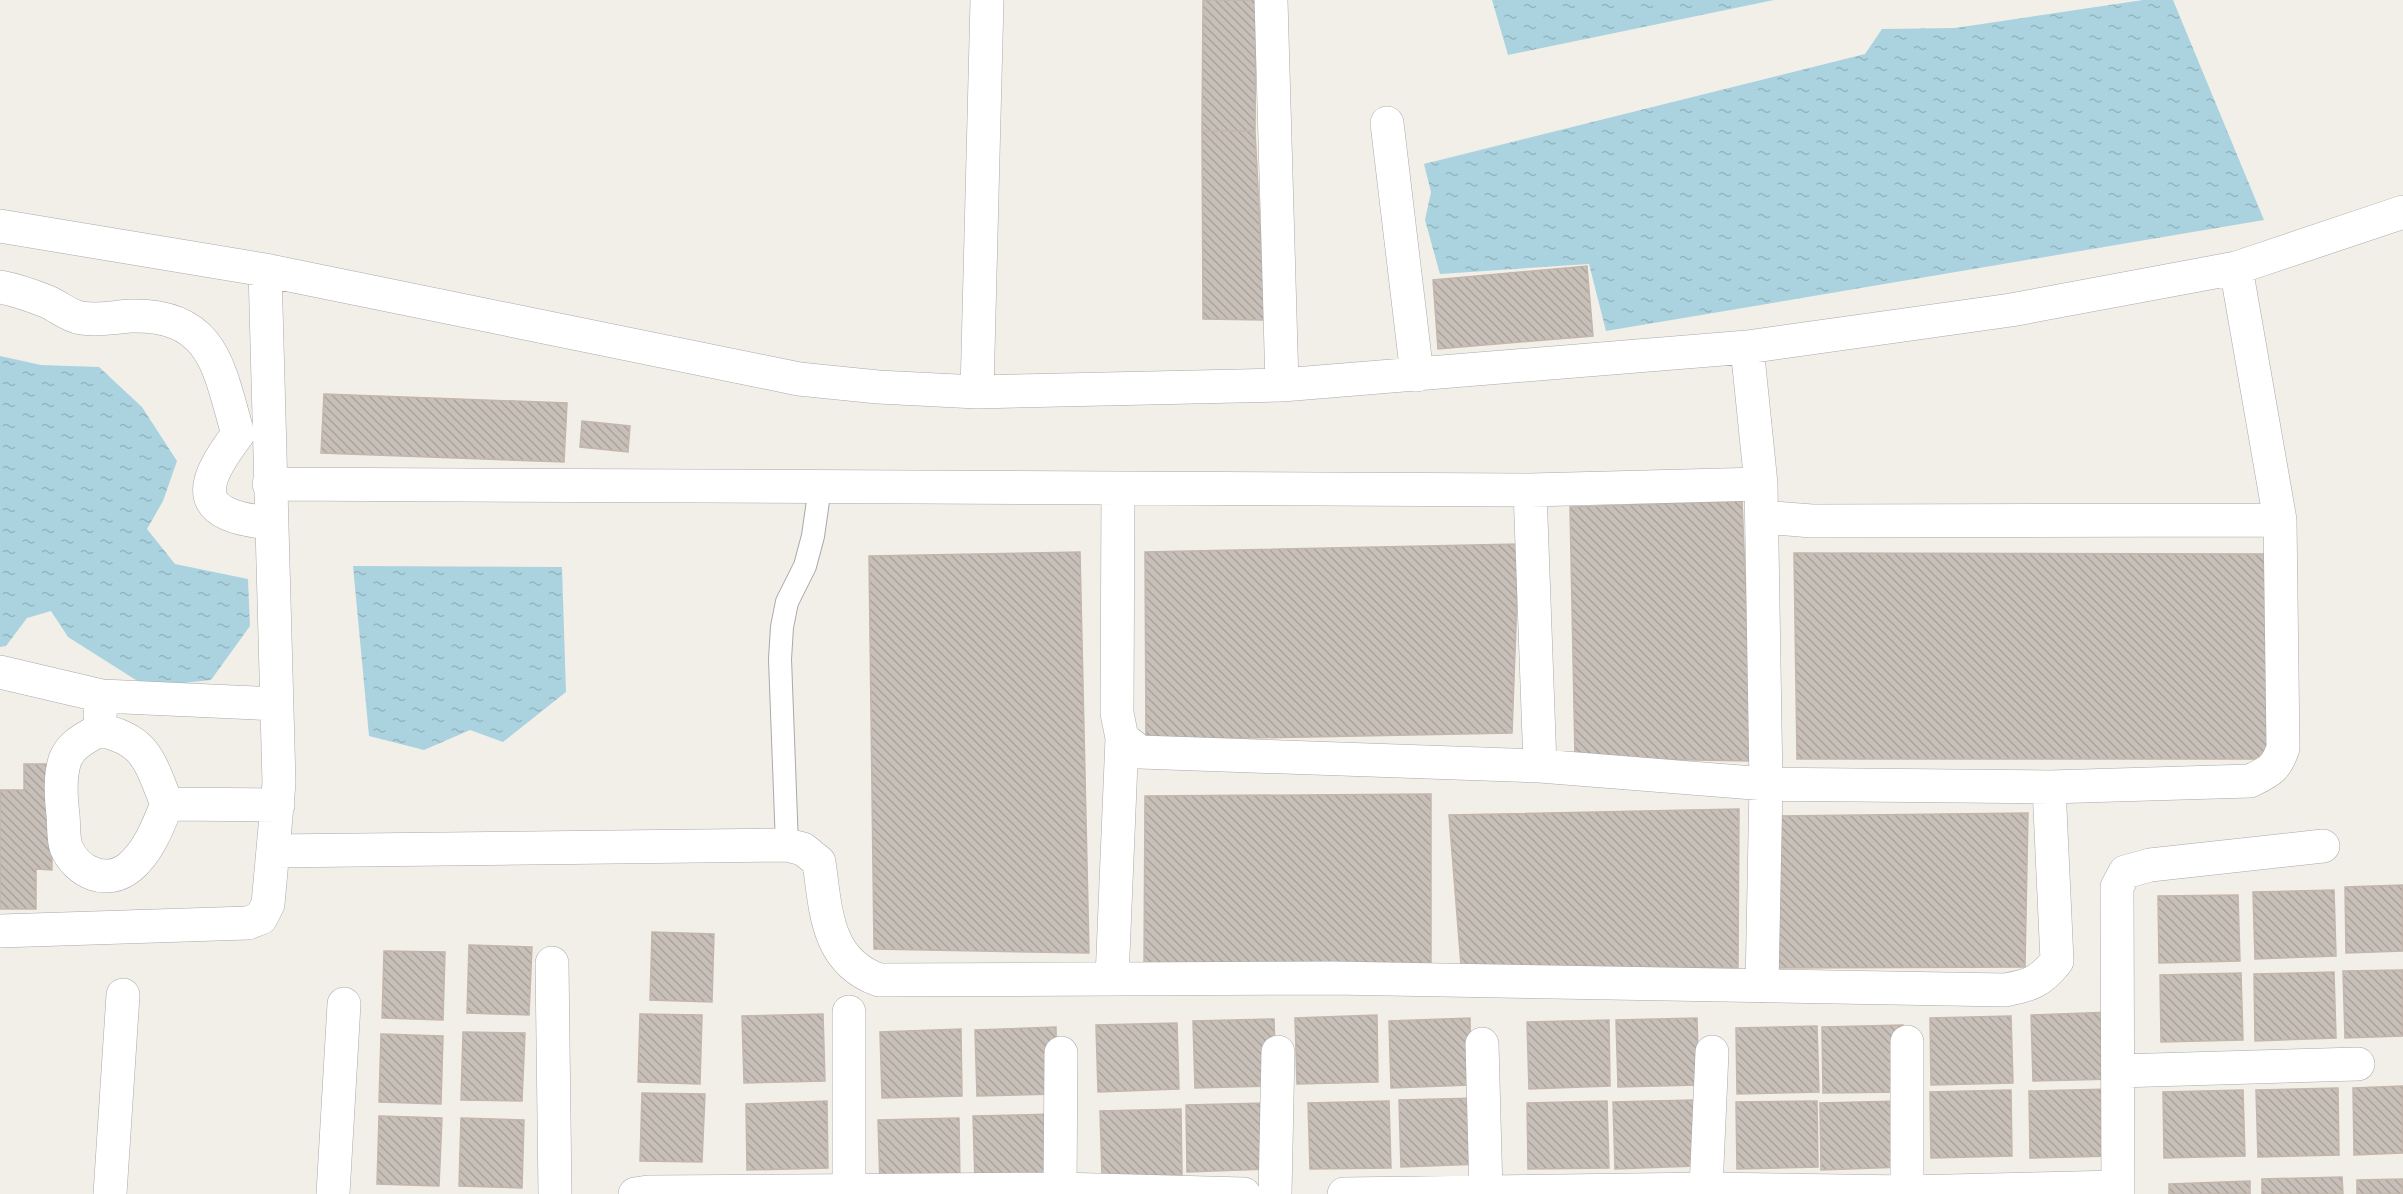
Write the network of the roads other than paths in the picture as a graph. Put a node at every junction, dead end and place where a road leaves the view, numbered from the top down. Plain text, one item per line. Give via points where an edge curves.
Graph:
1 (987, 0) edge
2 (1271, 0) edge
3 (1387, 123) dead end
4 (2403, 212) edge
5 (0, 226) edge
6 (2236, 268) junction
7 (265, 270) junction
8 (0, 287) edge
9 (1748, 347) junction
10 (1417, 375) junction
11 (1282, 385) junction
12 (977, 392) junction
13 (253, 436) junction
14 (269, 484) junction
15 (1761, 484) junction
16 (820, 487) junction
17 (1118, 488) junction
18 (1530, 490) junction
19 (1762, 517) junction
20 (2280, 520) junction
21 (271, 523) junction
22 (0, 672) edge
23 (102, 696) junction
24 (276, 704) junction
25 (99, 730) junction
26 (1122, 738) junction
27 (1540, 766) junction
28 (1766, 784) junction
29 (2049, 787) junction
30 (167, 804) junction
31 (278, 805) junction
32 (787, 845) junction
33 (2323, 846) dead end
34 (273, 850) junction
35 (0, 931) edge
36 (552, 963) dead end
37 (1112, 979) junction
38 (1762, 986) junction
39 (123, 995) dead end
40 (344, 1004) dead end
41 (849, 1012) dead end
42 (1907, 1042) dead end
43 (1482, 1044) dead end
44 (1278, 1052) dead end
45 (1712, 1052) dead end
46 (1061, 1053) dead end
47 (2358, 1064) dead end
48 (2118, 1071) junction
49 (1060, 1189) junction
50 (1706, 1189) junction
51 (849, 1191) junction
52 (2118, 1191) edge
53 (1486, 1192) junction
54 (1805, 1192) edge
55 (1907, 1192) junction
56 (110, 1194) edge
57 (333, 1194) edge
58 (555, 1194) edge
59 (635, 1194) edge
60 (1244, 1194) edge
61 (1275, 1194) edge
62 (1344, 1194) edge

1 - 12 street
2 - 11 street
3 - 10 street
4 - 6 street
5 - 7 street
6 - 9 street via 2011,310
6 - 20 street
7 - 12 street via 799,379
7 - 13 street
8 - 13 street via 49,303 76,317 100,321 131,316 182,326 203,340 216,360
9 - 10 street
9 - 15 street
10 - 11 street
11 - 12 street
13 - 14 street
13 - 21 street via 219,459 209,478 211,496 218,511 229,516
14 - 16 street
14 - 21 street
15 - 18 street
15 - 19 street
16 - 17 street
16 - 32 lane via 805,566 787,602 782,627
17 - 18 street
17 - 26 street via 1117,713
18 - 27 street
19 - 20 street via 1812,521
19 - 28 street
20 - 29 street via 2283,748 2278,764 2250,780
21 - 24 street
22 - 23 street
23 - 24 street
23 - 25 street
24 - 31 street
25 - 30 street via 122,734 133,742 148,760
25 - 30 street via 76,743 65,760 61,800 66,846 85,872 109,877 128,868 141,856
26 - 27 street via 1140,752
26 - 37 street
27 - 28 street
28 - 29 street
28 - 38 street
29 - 38 street via 2057,961 2043,978 2005,990
30 - 31 street
31 - 34 street
32 - 34 street
32 - 37 street via 803,849 819,862 830,931 837,947 860,973 879,980
33 - 48 street via 2150,865 2126,872 2117,887
34 - 35 street via 268,904 261,918 248,922
36 - 58 street
37 - 38 street via 1333,978
39 - 56 street
40 - 57 street
41 - 51 street
42 - 55 street
43 - 53 street
44 - 61 street
45 - 50 street
46 - 49 street
47 - 48 street
48 - 52 street
49 - 51 street
49 - 60 street
50 - 53 street
50 - 54 street
51 - 59 street
52 - 55 street
53 - 62 street
54 - 55 street

